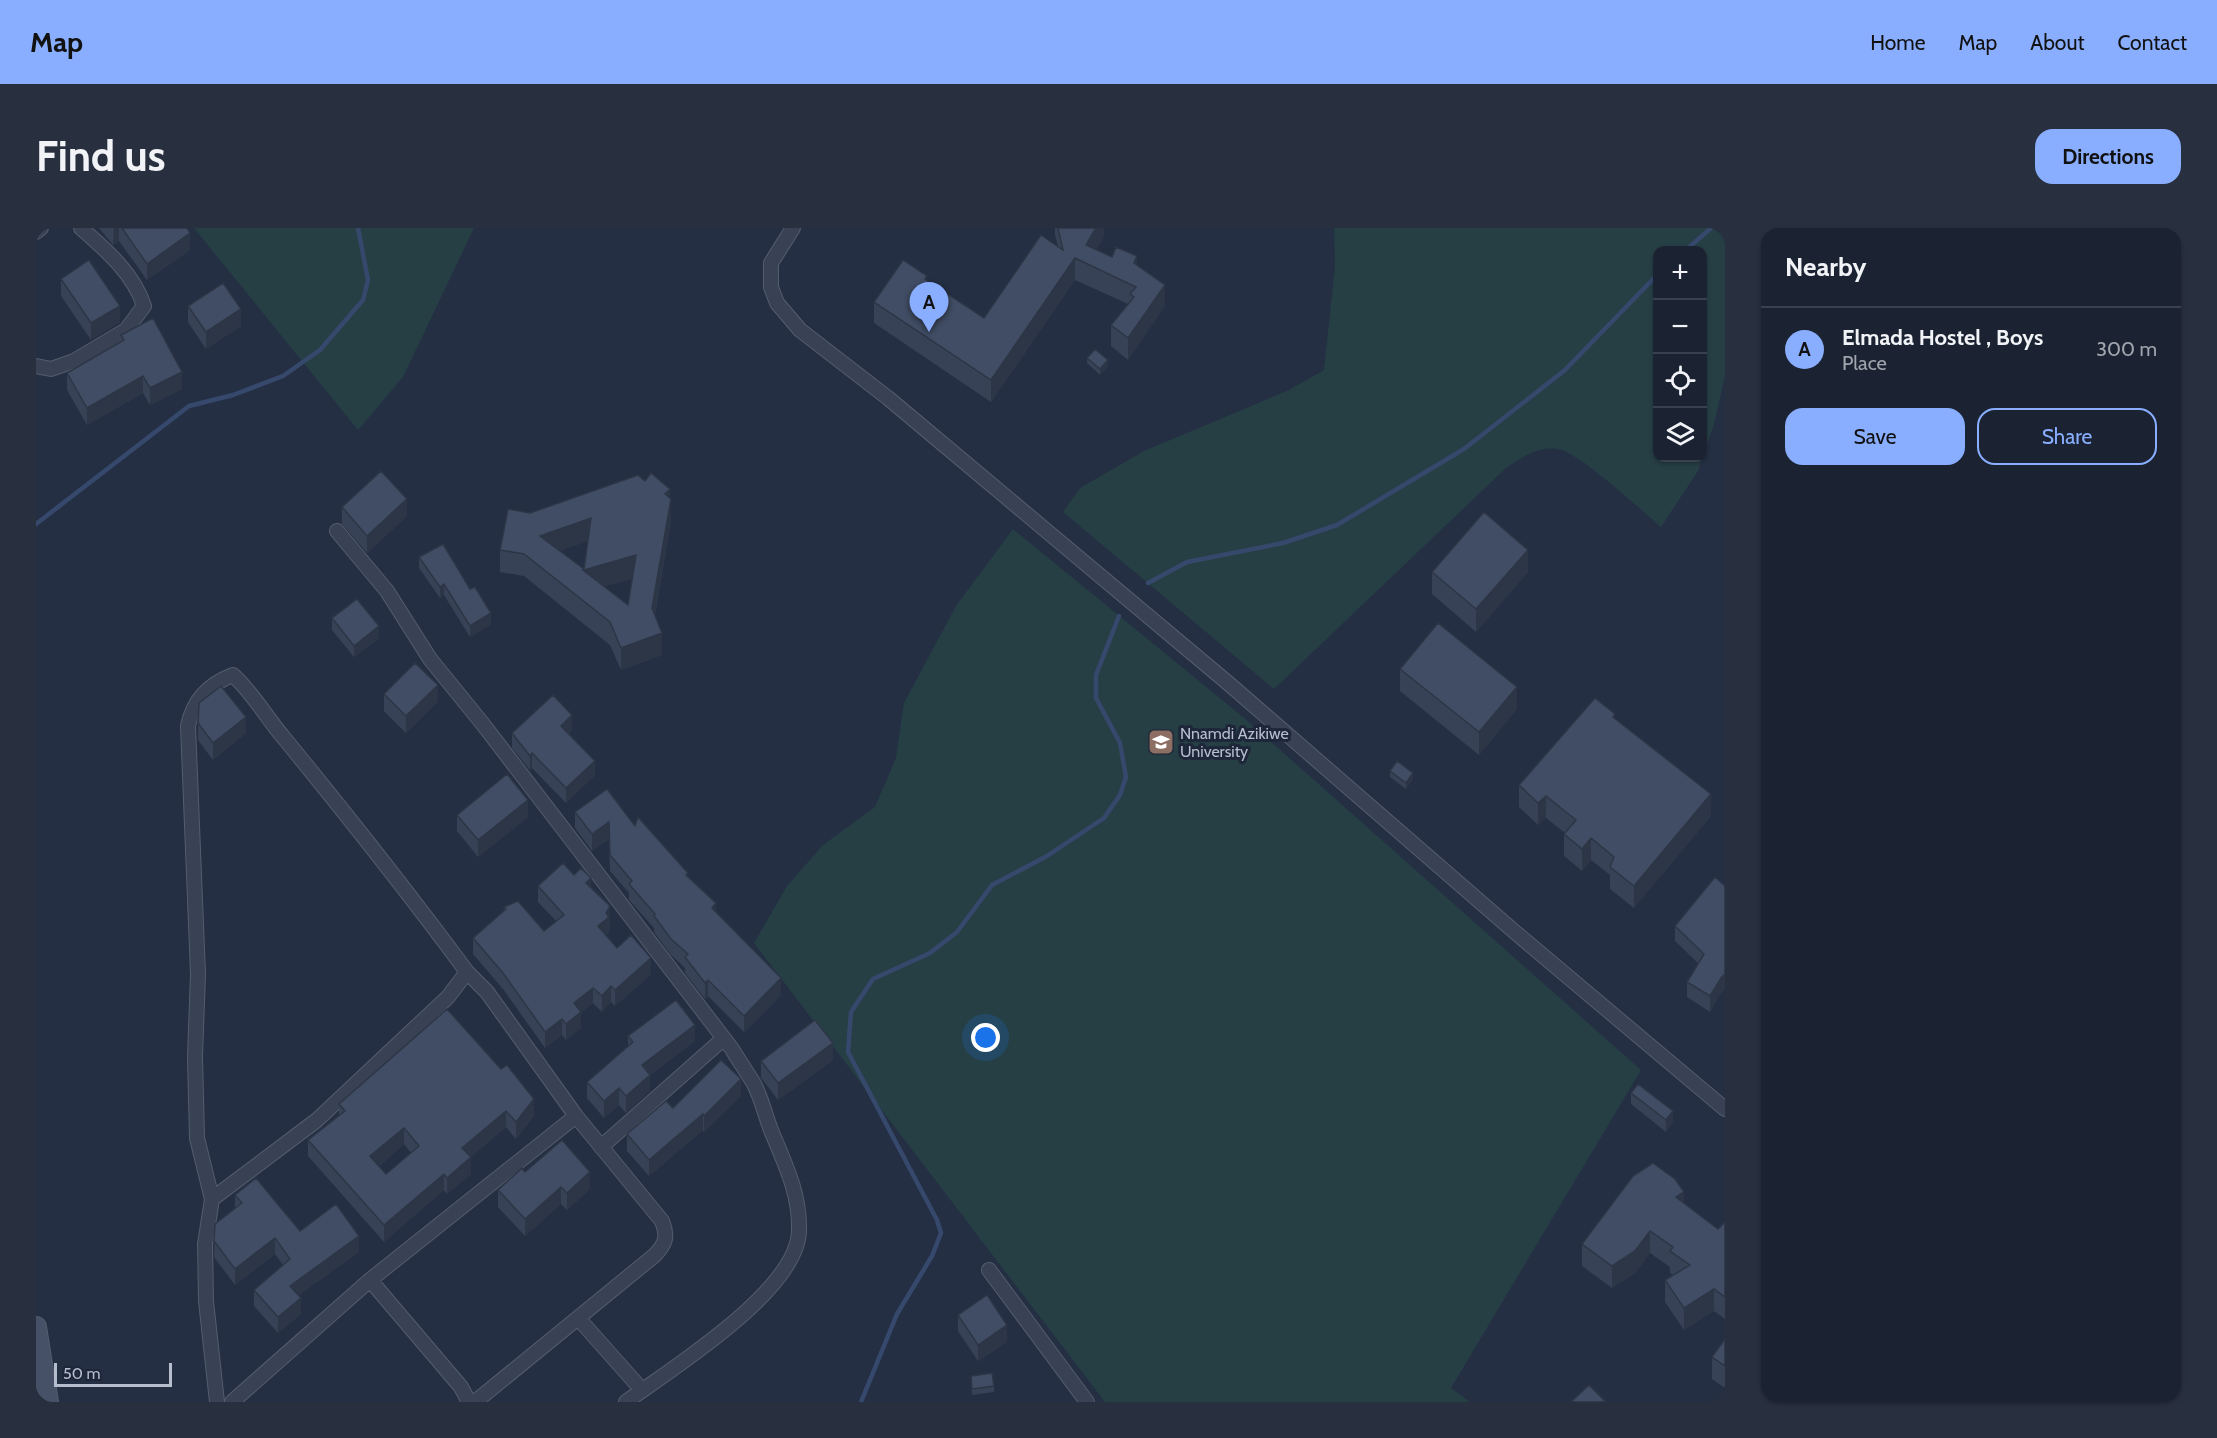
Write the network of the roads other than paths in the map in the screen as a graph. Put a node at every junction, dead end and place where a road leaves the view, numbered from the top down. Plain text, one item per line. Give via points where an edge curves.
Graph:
1 (41, 228) edge
2 (81, 228) edge
3 (793, 228) edge
4 (36, 232) edge
5 (36, 366) edge
6 (337, 531) dead end
7 (467, 972) junction
8 (723, 1039) junction
9 (1725, 1109) edge
10 (576, 1116) junction
11 (601, 1147) junction
12 (212, 1199) junction
13 (989, 1270) dead end
14 (370, 1280) junction
15 (578, 1318) junction
16 (36, 1327) edge
17 (642, 1390) junction
18 (48, 1402) edge
19 (217, 1402) edge
20 (232, 1402) edge
21 (469, 1402) edge
22 (475, 1402) edge
23 (626, 1402) edge
24 (1087, 1402) edge

1 - 4 street
2 - 5 street via 112,255 140,293 144,306 126,330 74,361 51,369
3 - 9 street via 771,263 771,287 777,303 800,330 888,398 1228,683
6 - 8 street via 387,591 430,659
7 - 10 street via 487,992
7 - 12 street via 448,997 317,1120
7 - 12 street via 244,684 233,675 218,680 192,707 188,726 198,974 197,1138
8 - 11 street
8 - 17 street via 755,1086 794,1184 800,1232 790,1263 741,1316
10 - 11 street
10 - 14 street
11 - 15 street via 662,1221 667,1233 665,1244 655,1255
12 - 19 street via 205,1255 206,1301
13 - 24 street
14 - 20 street
14 - 21 street via 461,1387
15 - 17 street
15 - 22 street
16 - 18 street
17 - 23 street

